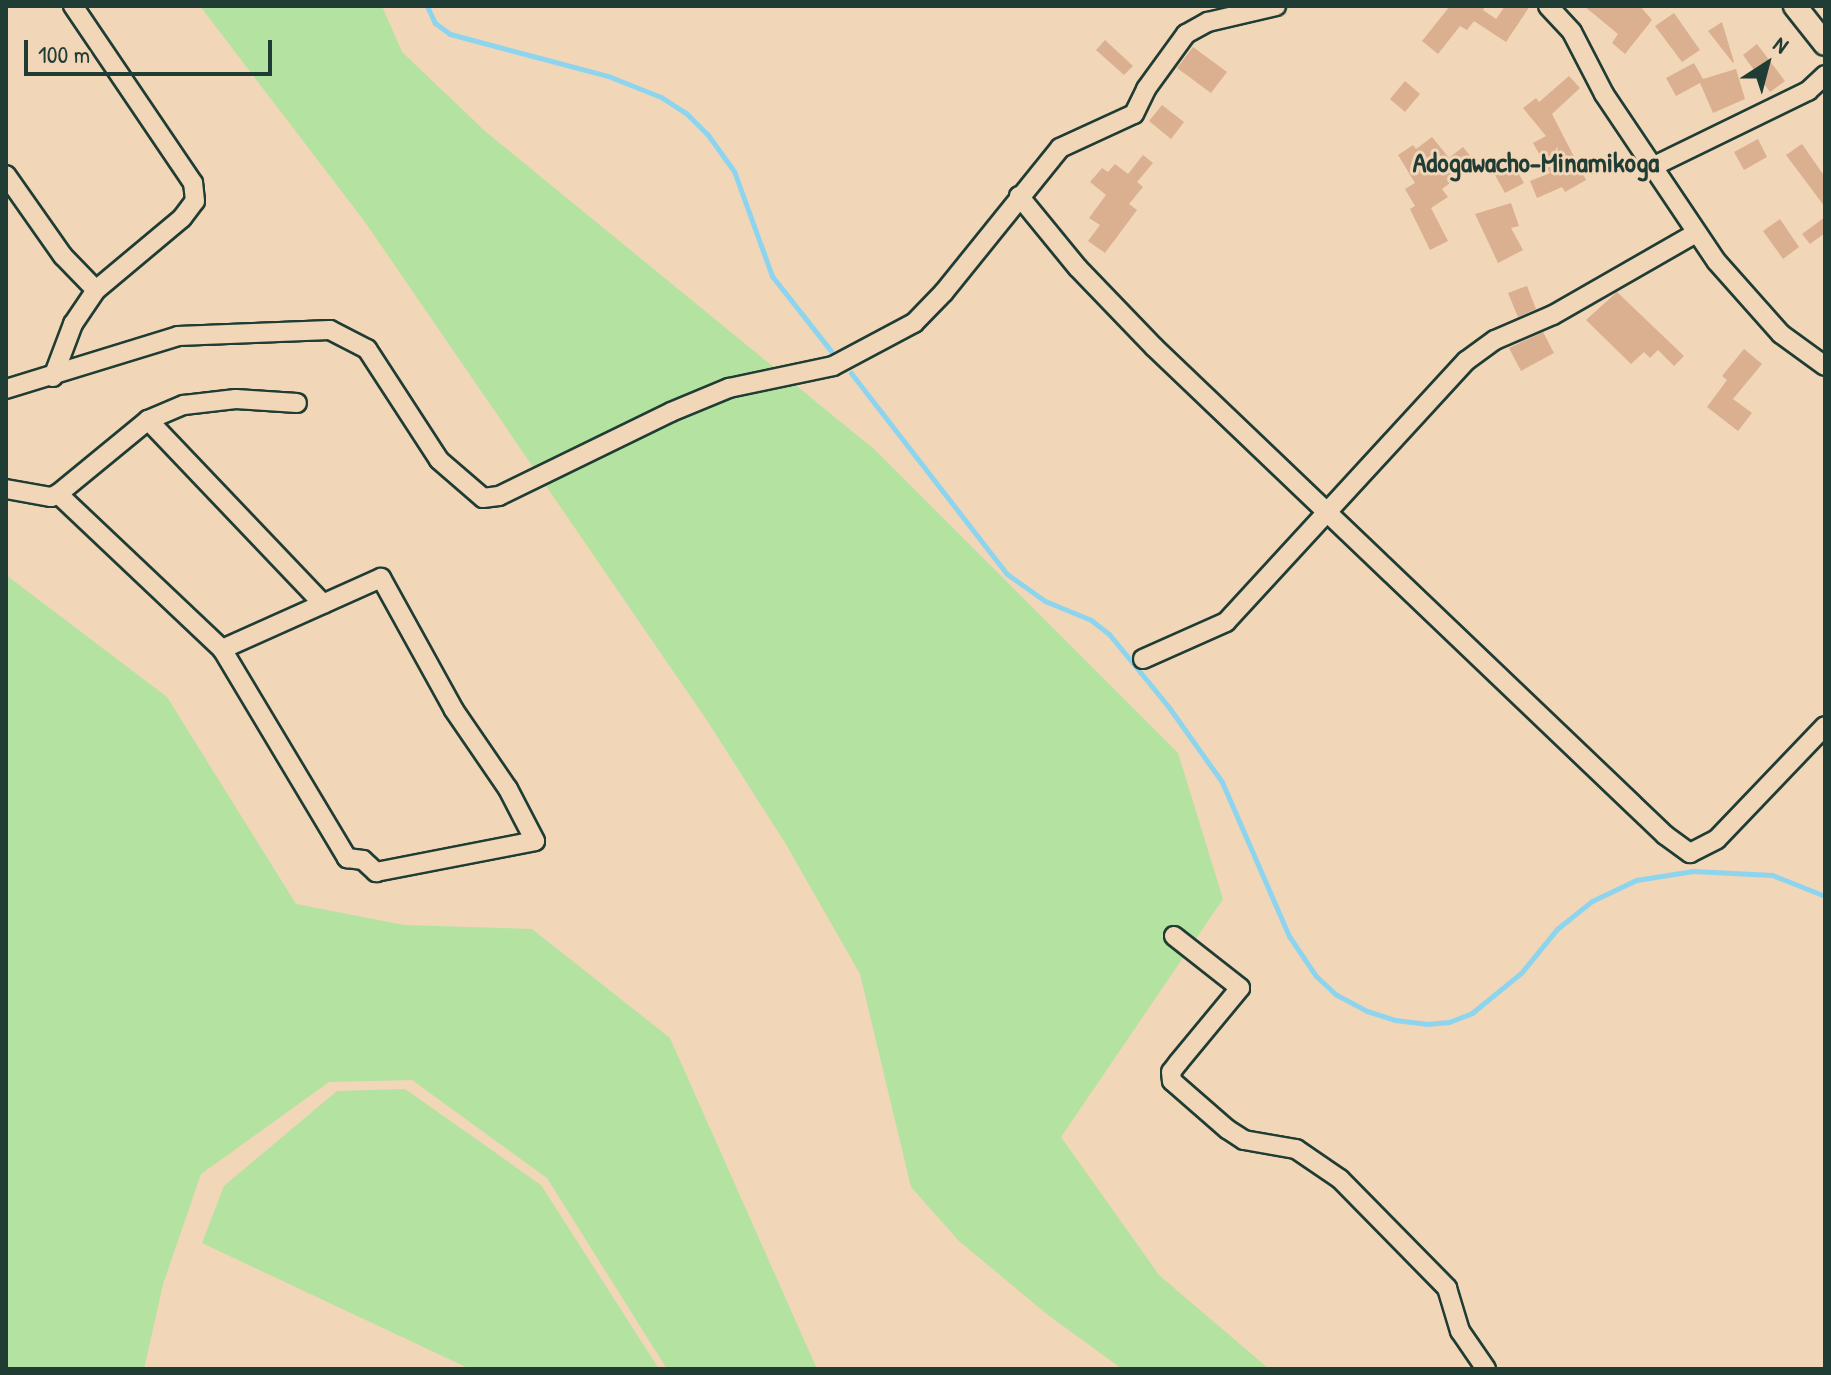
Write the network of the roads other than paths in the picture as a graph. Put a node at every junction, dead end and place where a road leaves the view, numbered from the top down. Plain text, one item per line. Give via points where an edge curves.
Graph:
1 (73, 6) edge
2 (1276, 6) edge
3 (1548, 6) edge
4 (1795, 6) edge
5 (1204, 14) edge
6 (1825, 44) edge
7 (1825, 75) edge
8 (1652, 167) junction
9 (6, 175) edge
10 (1019, 196) junction
11 (1696, 233) junction
12 (96, 290) junction
13 (1825, 366) edge
14 (53, 377) junction
15 (6, 389) edge
16 (297, 403) dead end
17 (148, 420) junction
18 (6, 489) edge
19 (58, 494) junction
20 (1328, 513) junction
21 (323, 604) junction
22 (222, 649) junction
23 (1143, 659) dead end
24 (1825, 726) edge
25 (1174, 936) dead end
26 (1486, 1369) edge

1 - 12 street via 193,183 195,201
2 - 5 street
3 - 8 street via 1572,32 1604,94
4 - 6 main road
5 - 10 street via 1177,45 1134,114 1060,148
7 - 8 street via 1808,91
8 - 11 street
9 - 12 street via 63,256
10 - 14 street via 914,323 833,366 729,388 671,412 499,496 483,498 439,460 367,349 330,330 178,336
10 - 20 street via 1078,268 1154,347
11 - 13 street via 1781,334
11 - 20 street via 1553,315 1495,340 1466,361
12 - 14 street via 73,324
14 - 15 street
16 - 17 street via 211,401
17 - 19 street
17 - 21 street
18 - 19 street
19 - 22 street
20 - 23 street via 1226,622
20 - 24 street via 1690,853 1717,839
21 - 22 street
21 - 22 street via 381,578 535,841 376,872 363,860 347,858
25 - 26 street via 1240,988 1171,1072 1172,1081 1244,1140 1296,1149 1340,1179 1447,1288 1460,1331

